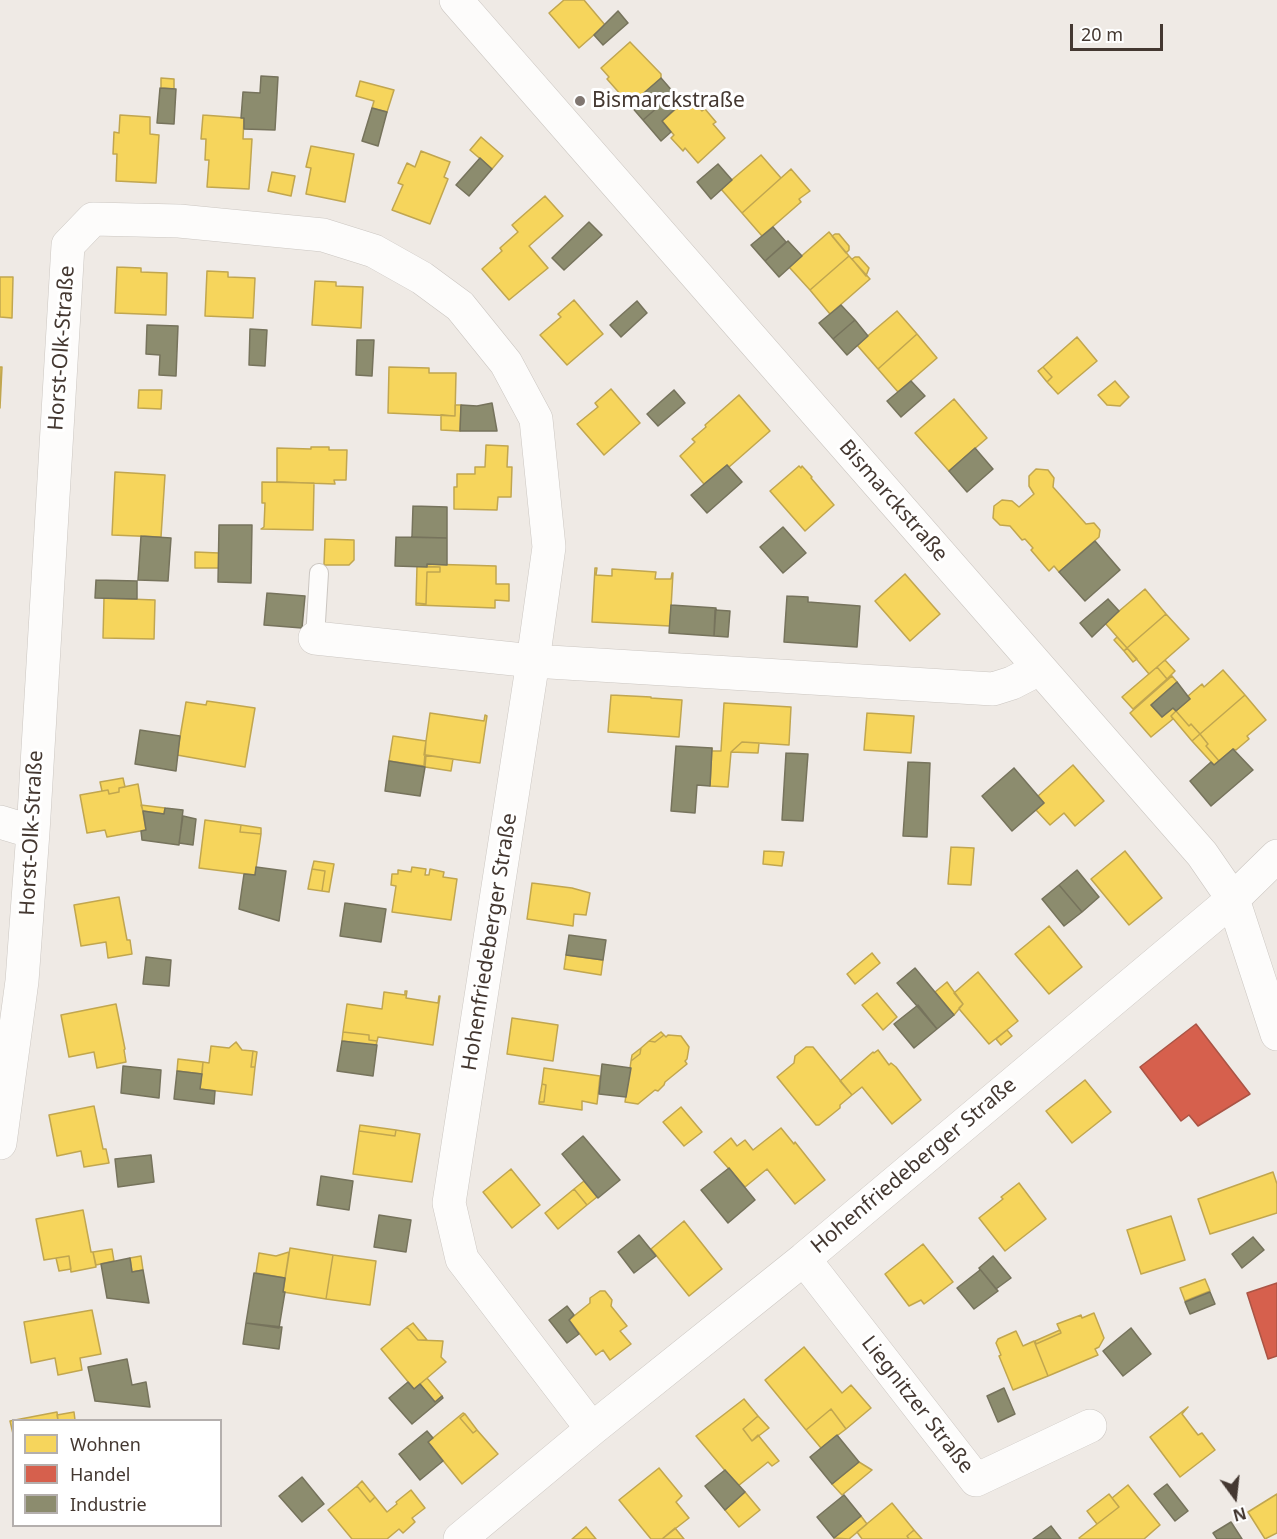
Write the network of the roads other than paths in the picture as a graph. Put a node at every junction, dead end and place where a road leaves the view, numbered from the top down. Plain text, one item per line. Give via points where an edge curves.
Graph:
1 (456, 0) edge
2 (319, 573) dead end
3 (315, 638) joint
4 (534, 661) junction
5 (1038, 669) junction
6 (0, 822) edge
7 (33, 832) junction
8 (1277, 856) edge
9 (1233, 899) junction
10 (1277, 1034) edge
11 (0, 1143) edge
12 (804, 1259) junction
13 (1090, 1426) dead end
14 (592, 1429) junction
15 (460, 1539) edge

1 - 5 street, Bismarckstraße
2 - 3 lane
3 - 4 street
4 - 5 street via 993,689
4 - 7 street, Horst-Olk-Straße via 549,547 536,419 506,363 460,306 422,278 374,251 323,235 179,221 93,219 68,245
4 - 14 street, Hohenfriedeberger Straße via 449,1203 462,1259
5 - 9 street, Bismarckstraße via 1202,854
6 - 7 street
7 - 11 street, Horst-Olk-Straße via 22,981
8 - 9 street, Hohenfriedeberger Straße
9 - 10 street, Bismarckstraße
9 - 12 street, Hohenfriedeberger Straße
12 - 13 street, Liegnitzer Straße via 976,1480
12 - 14 street, Hohenfriedeberger Straße
14 - 15 street, Hohenfriedeberger Straße

